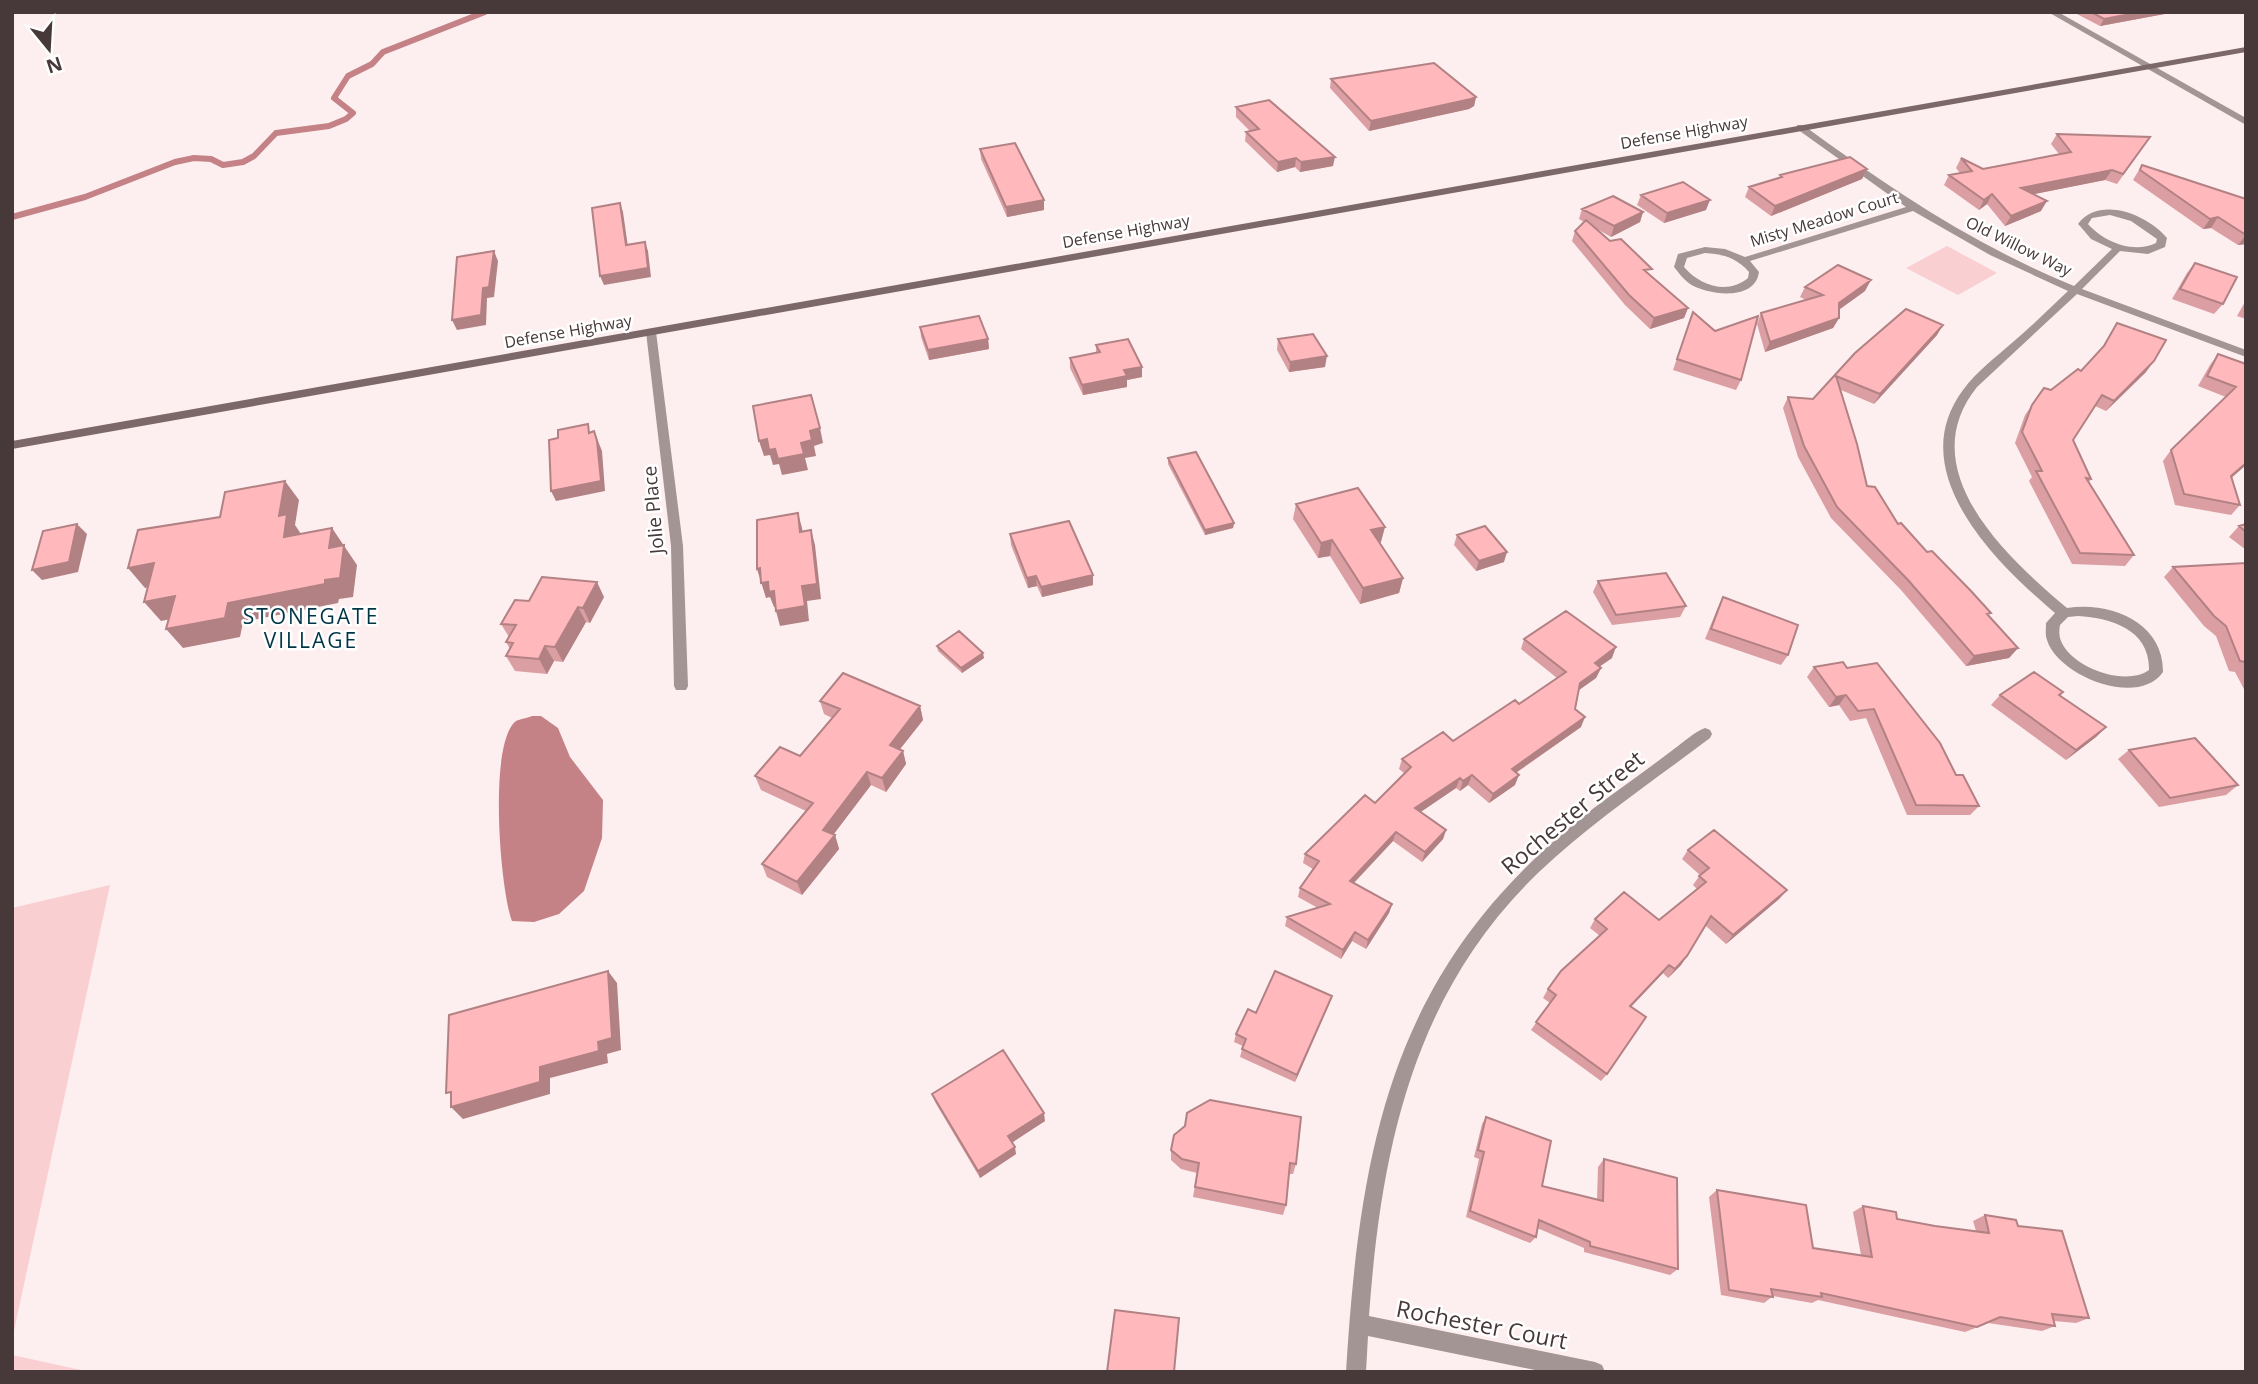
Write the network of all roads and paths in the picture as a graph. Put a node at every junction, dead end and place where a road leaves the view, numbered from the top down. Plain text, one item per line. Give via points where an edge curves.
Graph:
1 (2052, 12) edge
2 (2246, 49) edge
3 (2148, 66) junction
4 (2246, 122) edge
5 (1800, 127) junction
6 (1913, 208) junction
7 (2118, 248) junction
8 (1744, 260) junction
9 (2076, 290) junction
10 (651, 332) junction
11 (2246, 354) edge
12 (12, 445) edge
13 (2064, 613) junction
14 (681, 686) dead end
15 (1705, 734) dead end
16 (1359, 1324) junction
17 (1356, 1372) edge
18 (1595, 1372) edge

1 - 3 street
2 - 3 main road, Defense Highway
3 - 4 street
3 - 5 main road, Defense Highway
5 - 6 street, Old Willow Way
5 - 10 main road, Defense Highway
6 - 8 street, Misty Meadow Court
6 - 9 street, Old Willow Way via 2009,261
7 - 7 street via 2148,251 2161,244 2162,238 2147,224 2120,214 2085,219 2083,224 2094,237
7 - 9 street
8 - 8 street, Misty Meadow Court via 1716,250 1700,250 1682,256 1679,267 1694,282 1730,290 1753,279 1754,272
9 - 11 street, Old Willow Way
9 - 13 street via 1962,399 1952,419 1948,451 1955,483 1997,553
10 - 12 main road, Defense Highway
10 - 14 street, Jolie Place via 677,547
13 - 13 street via 2053,623 2053,640 2074,664 2105,679 2129,683 2144,681 2156,672 2159,660 2154,647 2124,621 2087,610
15 - 16 street, Rochester Street via 1560,845 1512,890 1472,940 1439,993 1408,1058 1377,1166
16 - 17 street, Rochester Street
16 - 18 street, Rochester Court

